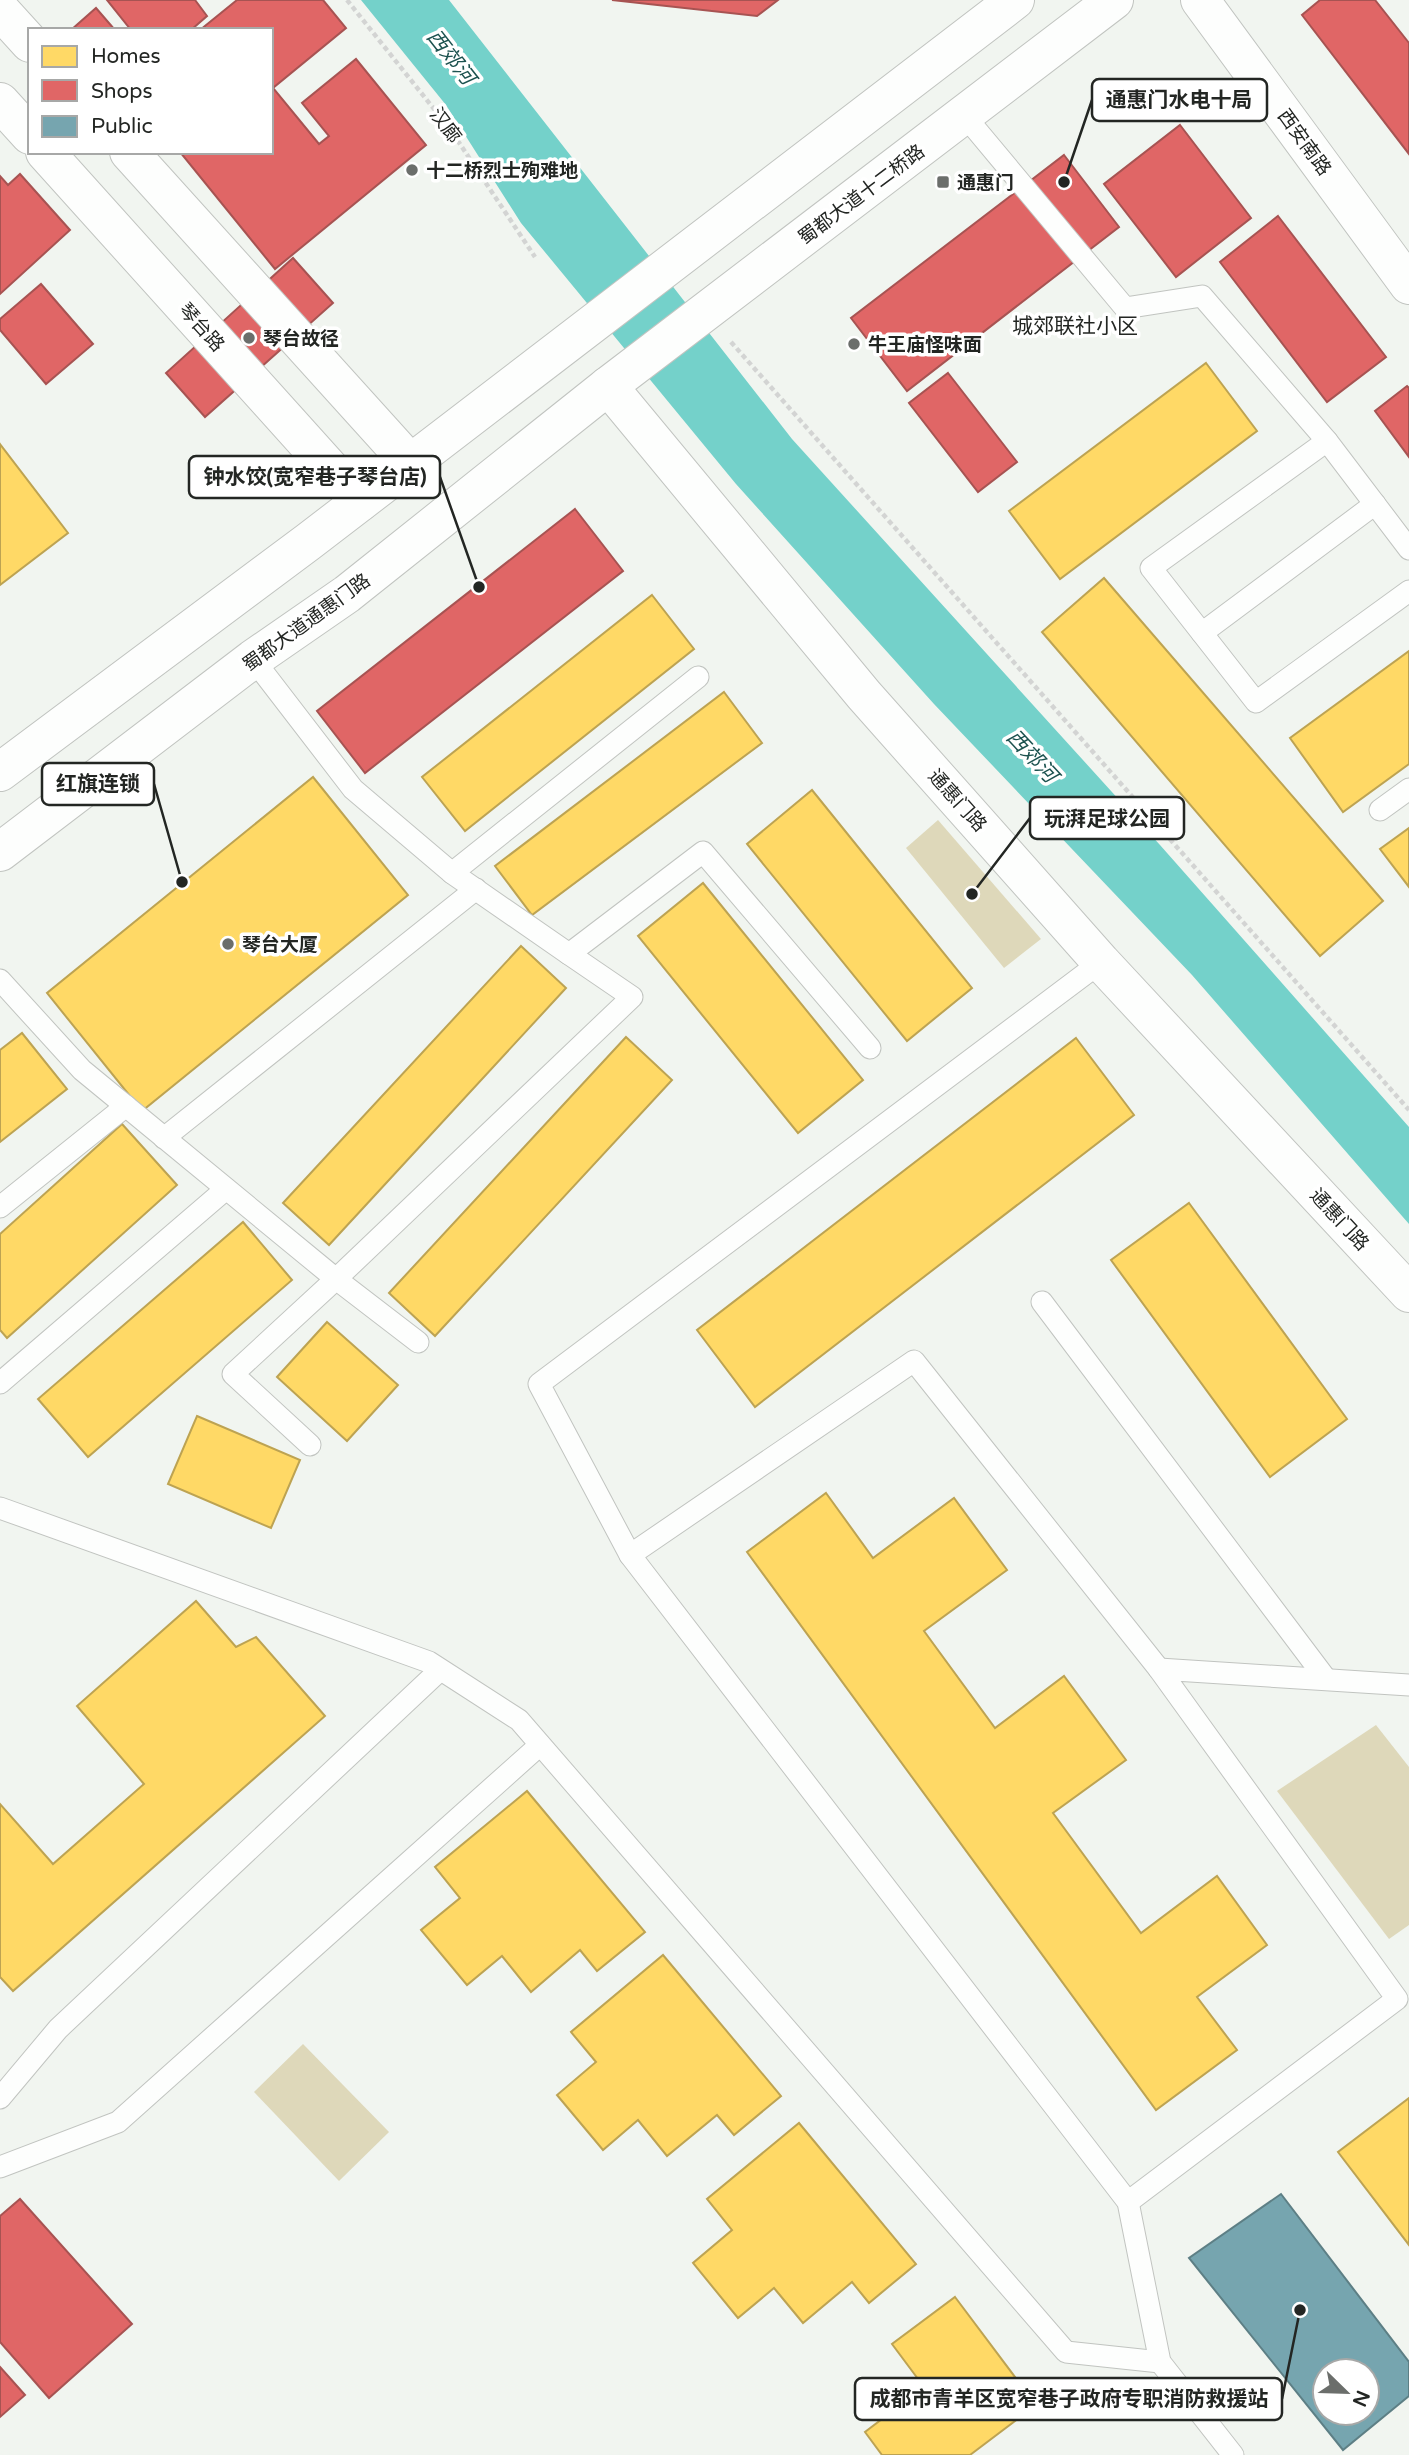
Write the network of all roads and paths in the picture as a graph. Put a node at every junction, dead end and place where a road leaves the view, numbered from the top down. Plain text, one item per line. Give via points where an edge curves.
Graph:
1 (346, 0) edge
2 (1015, 0) edge
3 (1114, 0) edge
4 (1200, 0) edge
5 (0, 10) edge
6 (28, 41) edge
7 (0, 102) edge
8 (964, 115) junction
9 (28, 133) edge
10 (47, 154) edge
11 (131, 154) edge
12 (535, 257) dead end
13 (1409, 285) edge
14 (754, 369) dead end
15 (608, 386) junction
16 (1328, 442) junction
17 (410, 463) junction
18 (360, 502) junction
19 (1375, 504) junction
20 (1409, 549) edge
21 (1409, 591) edge
22 (1202, 633) junction
23 (253, 659) junction
24 (698, 677) dead end
25 (0, 772) edge
26 (1409, 789) edge
27 (1380, 810) dead end
28 (0, 852) edge
29 (452, 873) junction
30 (475, 890) junction
31 (569, 954) junction
32 (1101, 962) junction
33 (0, 980) edge
34 (870, 1048) dead end
35 (126, 1106) junction
36 (1409, 1110) edge
37 (164, 1138) junction
38 (226, 1189) junction
39 (0, 1208) edge
40 (336, 1279) junction
41 (1409, 1293) edge
42 (1042, 1302) dead end
43 (418, 1342) dead end
44 (0, 1384) edge
45 (310, 1446) dead end
46 (0, 1508) edge
47 (630, 1555) junction
48 (1159, 1669) junction
49 (440, 1670) junction
50 (1326, 1679) junction
51 (1409, 1685) edge
52 (540, 1745) junction
53 (0, 2098) edge
54 (0, 2167) edge
55 (1128, 2202) junction
56 (1160, 2362) junction
57 (1233, 2455) edge

1 - 12 path, 汉廊 via 450,129
2 - 17 main road
3 - 8 main road, 蜀都大道十二桥路
4 - 13 main road, 西安南路
5 - 6 main road
7 - 9 main road
8 - 15 main road, 蜀都大道十二桥路
8 - 16 lane via 1125,308 1202,296
10 - 18 main road, 琴台路
11 - 17 main road
14 - 36 path
15 - 23 main road, 蜀都大道通惠门路 via 347,594
15 - 32 main road, 通惠门路 via 864,695
16 - 19 lane
16 - 22 lane via 1151,568
17 - 18 main road
18 - 25 main road
19 - 20 lane
19 - 22 lane
21 - 22 lane via 1256,702
23 - 28 main road, 蜀都大道通惠门路
23 - 29 lane via 354,789
24 - 29 lane
26 - 27 lane
29 - 30 lane
30 - 31 lane
30 - 37 lane
31 - 34 lane via 703,852
31 - 40 lane via 632,997
32 - 41 main road, 通惠门路
32 - 47 lane via 539,1384
33 - 35 lane via 82,1070
35 - 37 lane
35 - 39 lane
37 - 38 lane
38 - 40 lane
38 - 44 lane
40 - 43 lane
40 - 45 lane via 233,1374
42 - 50 lane
46 - 49 lane via 429,1662
47 - 48 lane via 914,1361
47 - 55 lane
48 - 50 lane
48 - 55 lane via 1397,1999
49 - 52 lane via 519,1720
49 - 53 lane via 58,2029
50 - 51 lane
52 - 54 lane via 118,2122
52 - 56 lane via 1066,2352
55 - 56 lane
56 - 57 lane

